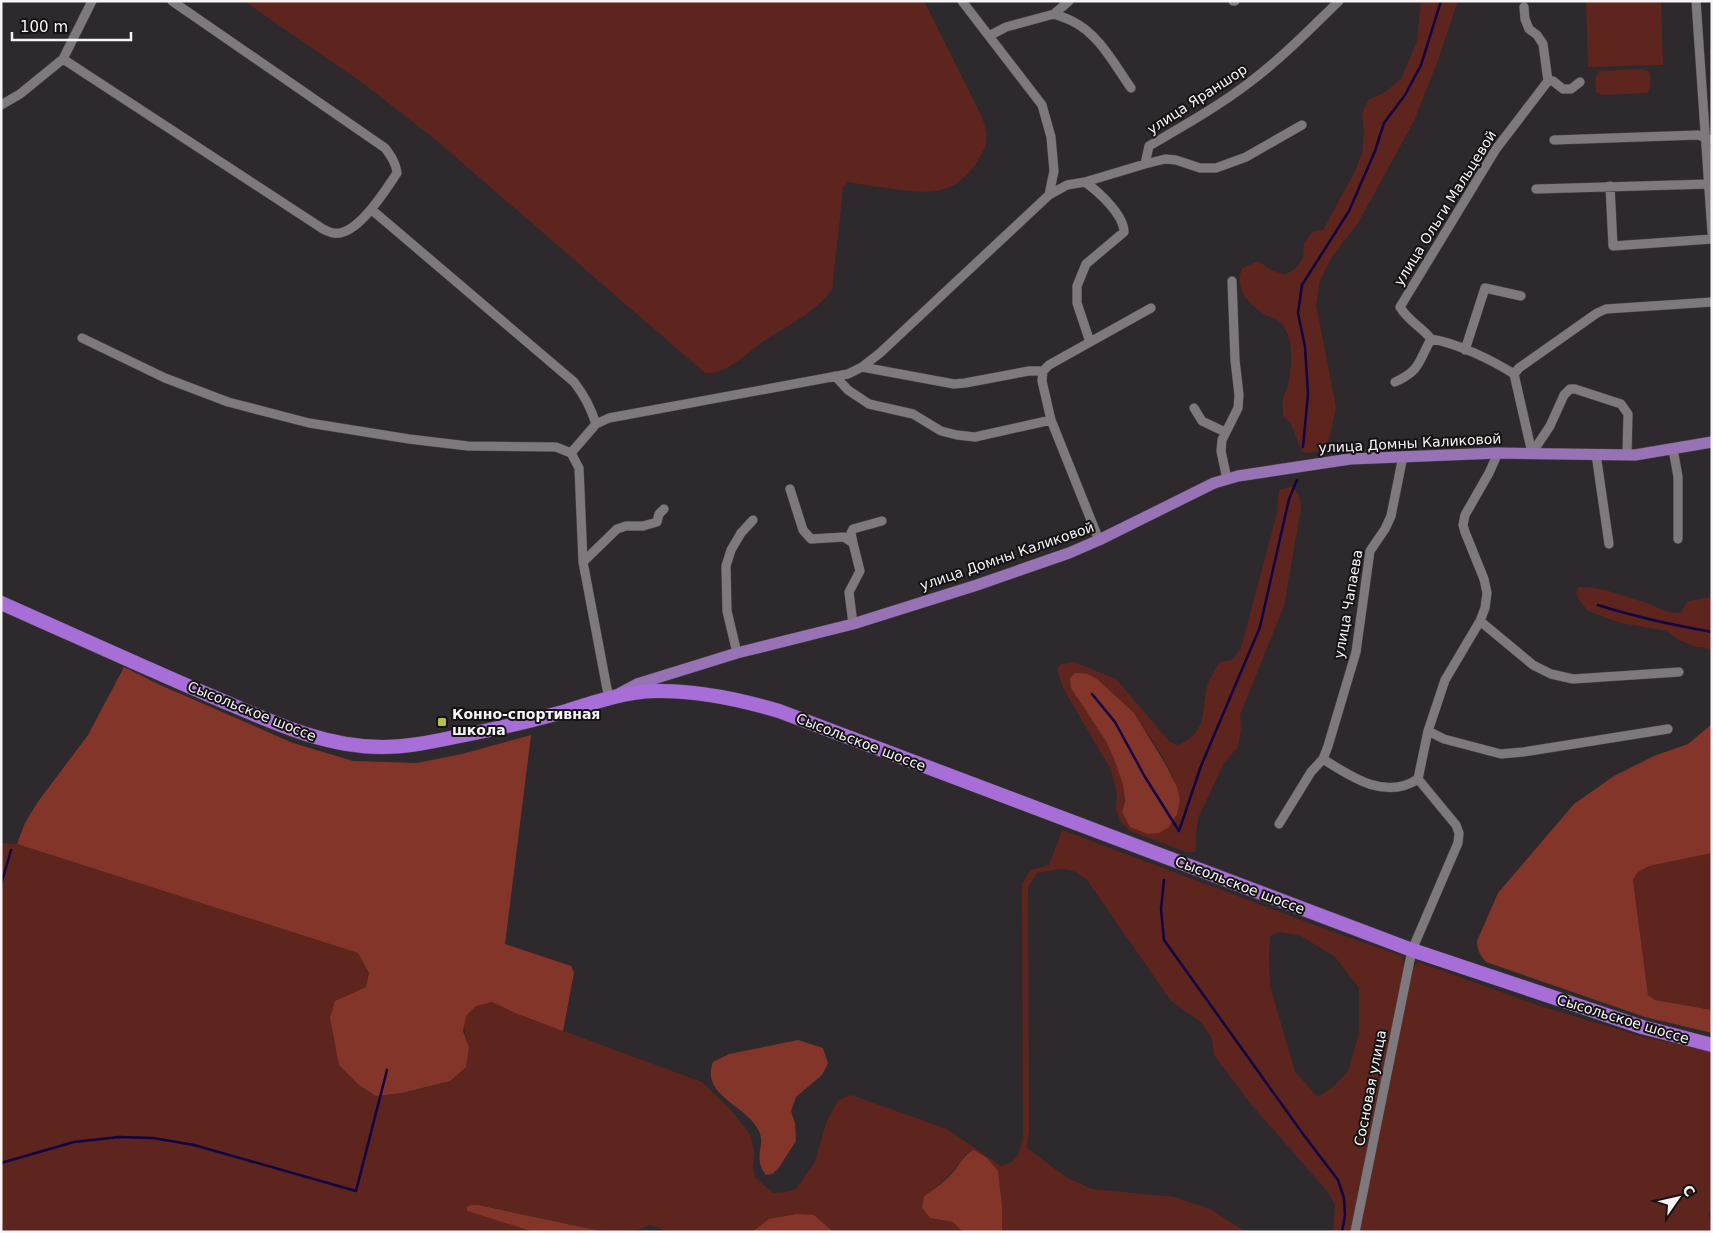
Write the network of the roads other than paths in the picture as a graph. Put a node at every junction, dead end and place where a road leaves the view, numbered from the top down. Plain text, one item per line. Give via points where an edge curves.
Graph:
1 (92, 1) edge
2 (172, 1) edge
3 (962, 1) edge
4 (1069, 1) edge
5 (1339, 1) edge
6 (1696, 1) edge
7 (1524, 7) dead end
8 (1054, 14) junction
9 (990, 36) junction
10 (63, 59) junction
11 (1548, 81) junction
12 (1580, 82) dead end
13 (1131, 88) dead end
14 (1, 105) edge
15 (1302, 125) dead end
16 (1708, 138) edge
17 (1554, 140) dead end
18 (1145, 164) junction
19 (1085, 182) junction
20 (1708, 184) junction
21 (1610, 186) junction
22 (1536, 189) dead end
23 (1050, 195) junction
24 (372, 210) junction
25 (1712, 233) edge
26 (1712, 239) edge
27 (1232, 281) dead end
28 (1521, 296) dead end
29 (1712, 302) edge
30 (1151, 308) dead end
31 (82, 338) dead end
32 (1431, 339) junction
33 (1090, 342) junction
34 (1464, 350) junction
35 (862, 367) junction
36 (1043, 371) junction
37 (1514, 374) junction
38 (835, 376) junction
39 (1394, 382) dead end
40 (1194, 408) dead end
41 (1051, 420) junction
42 (596, 424) junction
43 (1225, 432) junction
44 (1712, 442) edge
45 (1673, 449) junction
46 (1532, 452) junction
47 (1498, 453) junction
48 (571, 454) junction
49 (1596, 454) junction
50 (1627, 454) junction
51 (1402, 456) junction
52 (1227, 479) junction
53 (790, 489) dead end
54 (664, 509) dead end
55 (753, 520) dead end
56 (882, 521) dead end
57 (1678, 539) dead end
58 (1099, 540) junction
59 (853, 543) junction
60 (1609, 544) dead end
61 (583, 562) junction
62 (1, 603) edge
63 (1480, 621) junction
64 (853, 624) junction
65 (737, 653) junction
66 (1679, 672) dead end
67 (610, 698) junction
68 (1668, 729) dead end
69 (1428, 731) junction
70 (1323, 759) junction
71 (1418, 779) junction
72 (1279, 824) dead end
73 (1412, 950) junction
74 (1712, 1045) edge
75 (1355, 1232) edge

1 - 10 street
2 - 24 street via 385,148 397,173
3 - 9 street
4 - 8 street
5 - 18 street, улица Яраншор via 1250,82 1149,146
6 - 16 street
7 - 11 street via 1529,29 1543,44
8 - 9 street via 1006,27
8 - 13 street via 1085,29 1102,46
9 - 23 street via 1042,105 1052,137 1054,171
10 - 14 street
10 - 24 street via 323,229 335,234 345,232
11 - 12 street via 1563,89 1571,89
11 - 32 street, улица Ольги Мальцевой via 1496,149 1400,307 1406,317
15 - 18 street via 1246,157 1216,168 1200,168 1171,160
16 - 17 street via 1698,134
16 - 20 street
18 - 19 street
19 - 23 street via 1067,185
19 - 33 street via 1109,203 1124,227 1116,241 1086,264 1077,286 1077,303
20 - 21 street
20 - 25 street
21 - 22 street
21 - 26 street via 1613,246
23 - 35 street
24 - 42 street via 574,382 590,404
27 - 43 street via 1235,360 1240,395 1238,408
28 - 34 street via 1485,288
29 - 37 street via 1606,309
30 - 33 street
31 - 48 street via 166,378 228,402 308,423 468,446 556,447
32 - 34 street, улица Ольги Мальцевой
32 - 39 street via 1415,370
33 - 36 street
34 - 37 street, улица Ольги Мальцевой
35 - 36 street via 954,384
35 - 38 street
36 - 41 street via 1042,381
37 - 46 street
38 - 41 street via 848,390 869,404 913,414 941,431 957,435 975,437
38 - 42 street via 609,418
40 - 43 street via 1202,421
41 - 58 street
42 - 48 street
43 - 52 street via 1222,451
44 - 45 main road, улица Домны Каликовой
45 - 50 main road, улица Домны Каликовой
45 - 57 street via 1678,477
46 - 47 main road, улица Домны Каликовой
46 - 49 main road, улица Домны Каликовой
46 - 50 street via 1550,426 1564,395 1575,389 1621,404 1626,410
47 - 51 main road, улица Домны Каликовой
47 - 63 street via 1465,515 1465,532 1487,593
48 - 61 street via 579,468
49 - 50 main road, улица Домны Каликовой
49 - 60 street
51 - 52 main road, улица Домны Каликовой via 1350,459
51 - 70 street, улица Чапаева via 1391,516 1370,551 1356,652
52 - 58 main road, улица Домны Каликовой
53 - 59 street via 803,530 811,539 844,536
54 - 61 street via 657,522 617,529
55 - 65 street via 731,550 726,566 727,611
56 - 59 street via 853,529 850,534
58 - 64 main road, улица Домны Каликовой via 977,585
59 - 64 street via 860,571 849,592
61 - 67 street
62 - 67 highway, Сысольское шоссе via 279,725 349,745 422,744 510,727
63 - 66 street via 1533,665 1573,680
63 - 69 street via 1445,680
64 - 65 main road, улица Домны Каликовой
65 - 67 main road, улица Домны Каликовой via 637,684
67 - 73 highway, Сысольское шоссе via 653,691 676,692 718,696 779,711
68 - 69 street via 1501,754 1444,739
69 - 71 street
70 - 71 street via 1370,785 1391,787
70 - 72 street via 1311,772
71 - 73 street, Сосновая улица via 1459,833 1458,843
73 - 74 highway, Сысольское шоссе via 1624,1021
73 - 75 street, Сосновая улица

